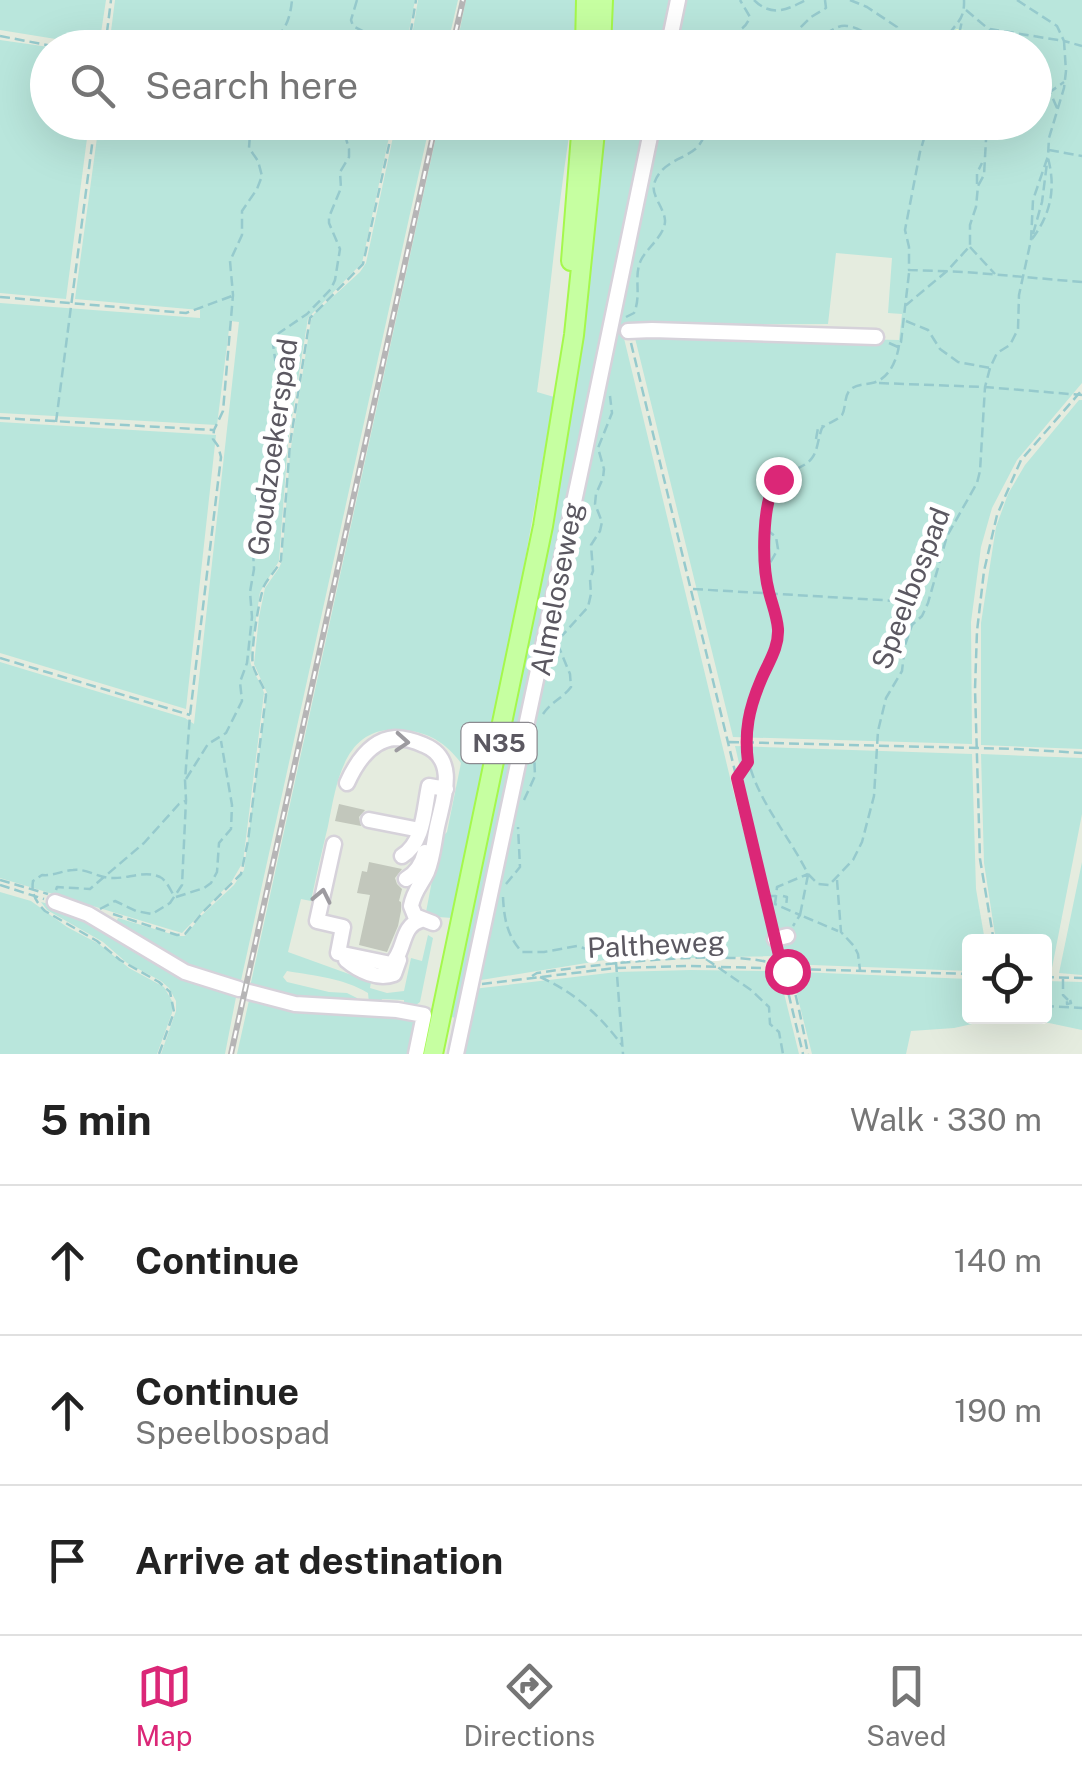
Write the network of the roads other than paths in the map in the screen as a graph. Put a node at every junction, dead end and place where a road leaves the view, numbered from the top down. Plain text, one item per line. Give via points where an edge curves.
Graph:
1 (586, 0) edge
2 (603, 0) edge
3 (678, 0) edge
4 (585, 30) edge
5 (602, 30) edge
6 (672, 30) edge
7 (581, 140) edge
8 (594, 140) edge
9 (649, 140) edge
10 (624, 328) road end
11 (876, 337) road end
12 (558, 431) junction
13 (347, 784) dead end
14 (442, 788) junction
15 (369, 820) dead end
16 (420, 830) junction
17 (334, 844) dead end
18 (402, 856) dead end
19 (406, 879) dead end
20 (52, 897) road end
21 (416, 1054) edge
22 (433, 1054) edge
23 (456, 1054) edge

1 - 4 main road
2 - 5 main road
3 - 6 street
7 - 12 main road, N35
8 - 12 main road, N35
9 - 23 street, Almeloseweg
10 - 11 street
12 - 22 main road, Almeloseweg / N35
13 -> 14 street via 364,753 392,738 436,750 444,762
14 - 16 street via 429,786
14 -> 17 street via 428,870 411,906 427,921 408,928 394,963 338,954 343,927 316,921
14 - 19 street via 424,857
15 - 16 street
16 - 18 street
20 - 21 street via 185,972 244,991 294,1004 424,1014

